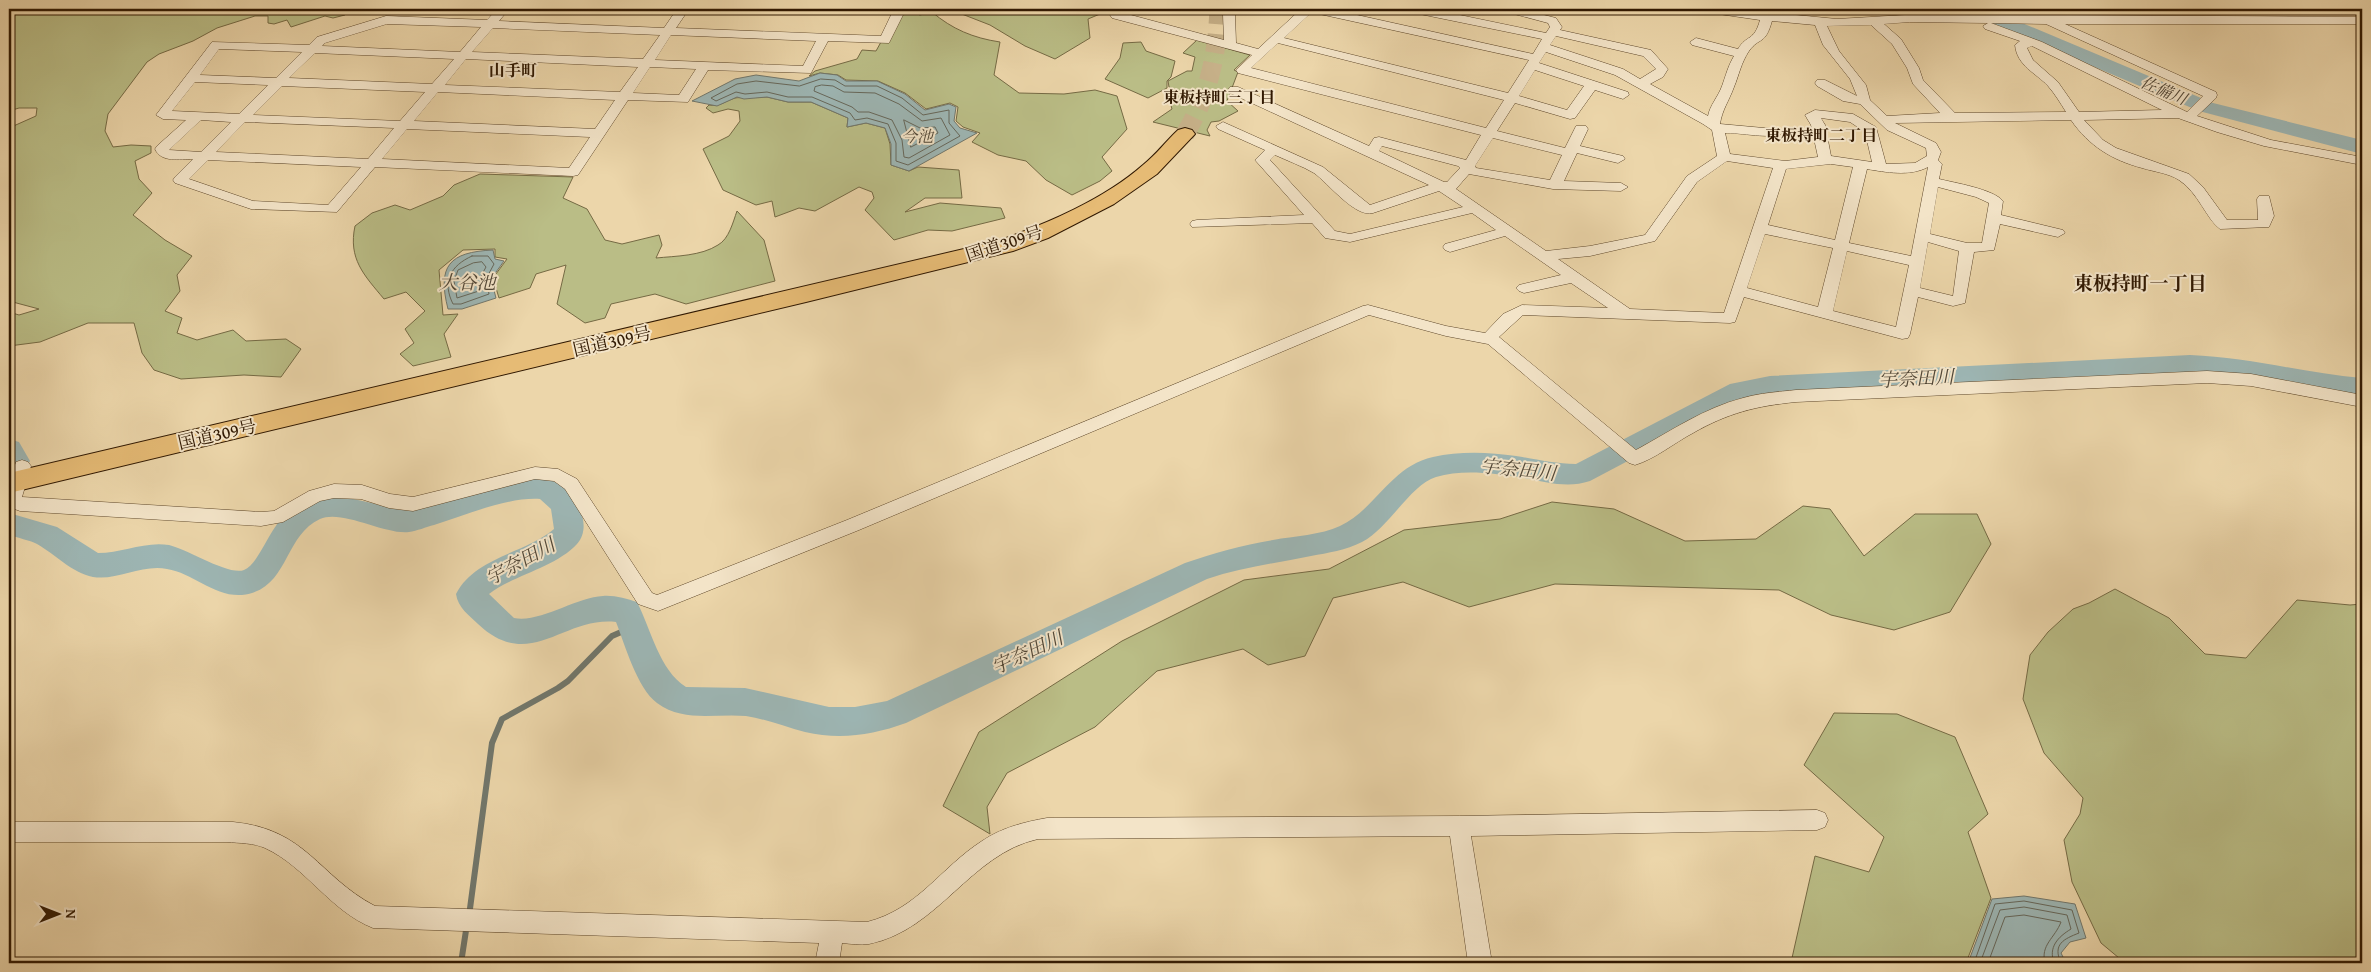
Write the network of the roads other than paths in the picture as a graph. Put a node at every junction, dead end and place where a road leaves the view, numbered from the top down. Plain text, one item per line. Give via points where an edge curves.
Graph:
1 (503, 9) edge
2 (683, 9) edge
3 (867, 9) edge
4 (899, 9) edge
5 (1234, 9) edge
6 (1308, 9) edge
7 (1314, 9) edge
8 (1415, 9) edge
9 (1507, 9) edge
10 (1512, 9) edge
11 (1712, 9) edge
12 (1930, 9) edge
13 (2013, 9) edge
14 (2023, 9) edge
15 (2098, 9) edge
16 (2210, 9) edge
17 (2256, 9) edge
18 (1329, 10) edge
19 (1116, 15) dead end
20 (1767, 17) junction
21 (1959, 20) junction
22 (2044, 20) junction
23 (2108, 20) junction
24 (2220, 20) junction
25 (2270, 20) junction
26 (2362, 20) edge
27 (1976, 21) junction
28 (1819, 22) junction
29 (1876, 23) junction
30 (490, 24) junction
31 (668, 31) junction
32 (824, 37) junction
33 (1275, 39) junction
34 (1548, 39) junction
35 (1696, 42) dead end
36 (2027, 44) junction
37 (1230, 45) junction
38 (312, 49) junction
39 (1260, 53) junction
40 (1741, 54) junction
41 (462, 55) junction
42 (1534, 61) junction
43 (2071, 61) junction
44 (646, 63) junction
45 (705, 65) junction
46 (191, 78) junction
47 (279, 82) junction
48 (1641, 83) junction
49 (1822, 83) dead end
50 (1592, 85) junction
51 (434, 89) junction
52 (1234, 90) dead end
53 (1623, 95) dead end
54 (623, 97) junction
55 (1511, 98) junction
56 (1864, 101) junction
57 (2184, 115) junction
58 (198, 116) junction
59 (1950, 116) junction
60 (2074, 116) junction
61 (243, 118) junction
62 (1883, 120) junction
63 (402, 125) junction
64 (1223, 126) dead end
65 (1715, 127) junction
66 (1580, 129) dead end
67 (1489, 132) junction
68 (598, 133) junction
69 (1178, 133) tunnel mouth
70 (1775, 133) dead end
71 (1273, 150) junction
72 (1570, 150) junction
73 (1371, 152) junction
74 (205, 156) junction
75 (1724, 157) junction
76 (1618, 159) dead end
77 (1825, 160) junction
78 (1930, 160) junction
79 (2362, 161) edge
80 (370, 163) junction
81 (1781, 164) junction
82 (1861, 164) junction
83 (1468, 167) junction
84 (1880, 167) junction
85 (1932, 182) junction
86 (1554, 185) junction
87 (1440, 186) junction
88 (1621, 186) dead end
89 (2264, 199) dead end
90 (1475, 208) junction
91 (1994, 218) junction
92 (1315, 219) junction
93 (1197, 224) dead end
94 (1760, 228) junction
95 (1508, 231) junction
96 (2058, 233) dead end
97 (1922, 236) junction
98 (1841, 245) junction
99 (1450, 247) dead end
100 (1967, 248) junction
101 (1545, 256) junction
102 (1918, 262) junction
103 (1575, 277) junction
104 (1524, 288) dead end
105 (1739, 291) junction
106 (1912, 291) junction
107 (1625, 313) junction
108 (1824, 314) junction
109 (1490, 339) junction
110 (2362, 401) edge
111 (14, 475) edge
112 (1817, 820) dead end
113 (1459, 826) junction
114 (9, 832) edge
115 (833, 932) junction
116 (827, 963) edge
117 (1480, 963) edge

1 - 30 street
2 - 31 street
3 - 4 street
4 - 32 street via 885,40
5 - 37 street via 1228,14
6 - 33 street
7 - 18 street
8 - 34 street
9 - 10 street
10 - 34 street via 1552,21 1556,26
11 - 20 street
12 - 27 street
13 - 22 street
14 - 22 street
15 - 23 street
16 - 24 street
17 - 25 street
18 - 42 street
19 - 37 street
20 - 28 street
20 - 40 street via 1762,35 1745,47
21 - 27 street
21 - 29 street via 1904,18
21 - 36 street
22 - 23 street
22 - 27 street
22 - 57 street via 2211,95
23 - 24 street
24 - 25 street
25 - 26 street
27 - 43 street via 2015,34
28 - 29 street
28 - 56 street via 1829,45 1862,88
29 - 59 street via 1897,42 1917,80
30 - 31 street
30 - 38 street via 386,20 321,40
30 - 41 street
31 - 32 street
31 - 44 street
32 - 45 street via 808,70
33 - 39 street
33 - 55 street
34 - 42 street
34 - 48 street
34 - 48 street via 1647,53 1662,69
35 - 40 street
36 - 43 street
36 - 60 street via 2021,46 2022,54 2040,75 2056,87
37 - 39 street
38 - 41 street
38 - 46 street via 216,45
38 - 47 street
39 - 67 street via 1242,70
40 - 65 street via 1716,109
41 - 44 street
41 - 51 street
42 - 50 street
42 - 55 street
43 - 57 street
44 - 45 street
44 - 54 street
45 - 54 street via 683,99
46 - 47 street
46 - 58 street via 164,115
47 - 51 street
47 - 61 street
48 - 65 street
49 - 56 street via 1848,98
50 - 53 street
50 - 55 street via 1570,115
51 - 54 street
51 - 63 street
52 - 73 street
54 - 68 street
55 - 67 street
56 - 62 street
57 - 60 street
57 - 79 street via 2268,142
58 - 61 street
58 - 74 street via 162,149 164,154
59 - 60 street
59 - 62 street
60 - 89 street via 2083,129 2105,148 2189,180 2224,225 2264,224 2267,216
61 - 63 street
61 - 74 street
62 - 78 street via 1931,146 1934,152
63 - 68 street
63 - 80 street
64 - 71 street
65 - 70 street
65 - 75 street
66 - 72 street
67 - 72 street
67 - 83 street
68 - 80 street via 572,172
69 - 111 highway, 国道309号 via 1150,170 1113,196 1075,217 1005,246 806,296
71 - 87 street via 1318,170 1368,210
71 - 92 street via 1262,160
72 - 76 street
72 - 86 street
73 - 83 street via 1380,141 1463,162
73 - 87 street
74 - 80 street
74 - 80 street via 180,180 251,206 332,209
75 - 81 street
75 - 101 street via 1692,179 1650,238 1590,251
77 - 81 street
77 - 82 street
77 - 84 street via 1818,125 1812,115 1815,114 1852,118 1871,130
78 - 84 street via 1909,169
78 - 85 street via 1935,164
81 - 94 street
82 - 84 street
82 - 98 street
83 - 86 street via 1472,171
83 - 87 street via 1455,184
85 - 91 street via 1990,196 1996,201
85 - 97 street
86 - 88 street
87 - 90 street
90 - 92 street via 1350,238 1330,235
90 - 95 street
91 - 96 street
91 - 100 street via 1989,247
92 - 93 street
94 - 98 street
94 - 105 street
95 - 99 street
95 - 101 street
97 - 100 street
97 - 102 street
98 - 102 street
98 - 108 street
100 - 106 street via 1960,300
101 - 103 street
102 - 106 street
103 - 104 street
103 - 107 street
105 - 107 street via 1730,318
105 - 108 street
106 - 108 street via 1902,334
107 - 109 street via 1516,311
109 - 110 street via 1635,459 1704,420 1740,405 1796,396 2207,377 2251,380
109 - 111 street via 1368,310 658,603 645,599 571,484 558,475 535,473 413,504 389,501 357,491 334,491 315,496 277,517 261,519 20,504 13,498
112 - 113 street
113 - 115 street via 1031,830 983,853 900,923 867,933
113 - 117 street
114 - 115 street via 227,832 254,836 287,850 347,902 373,917
115 - 116 street

